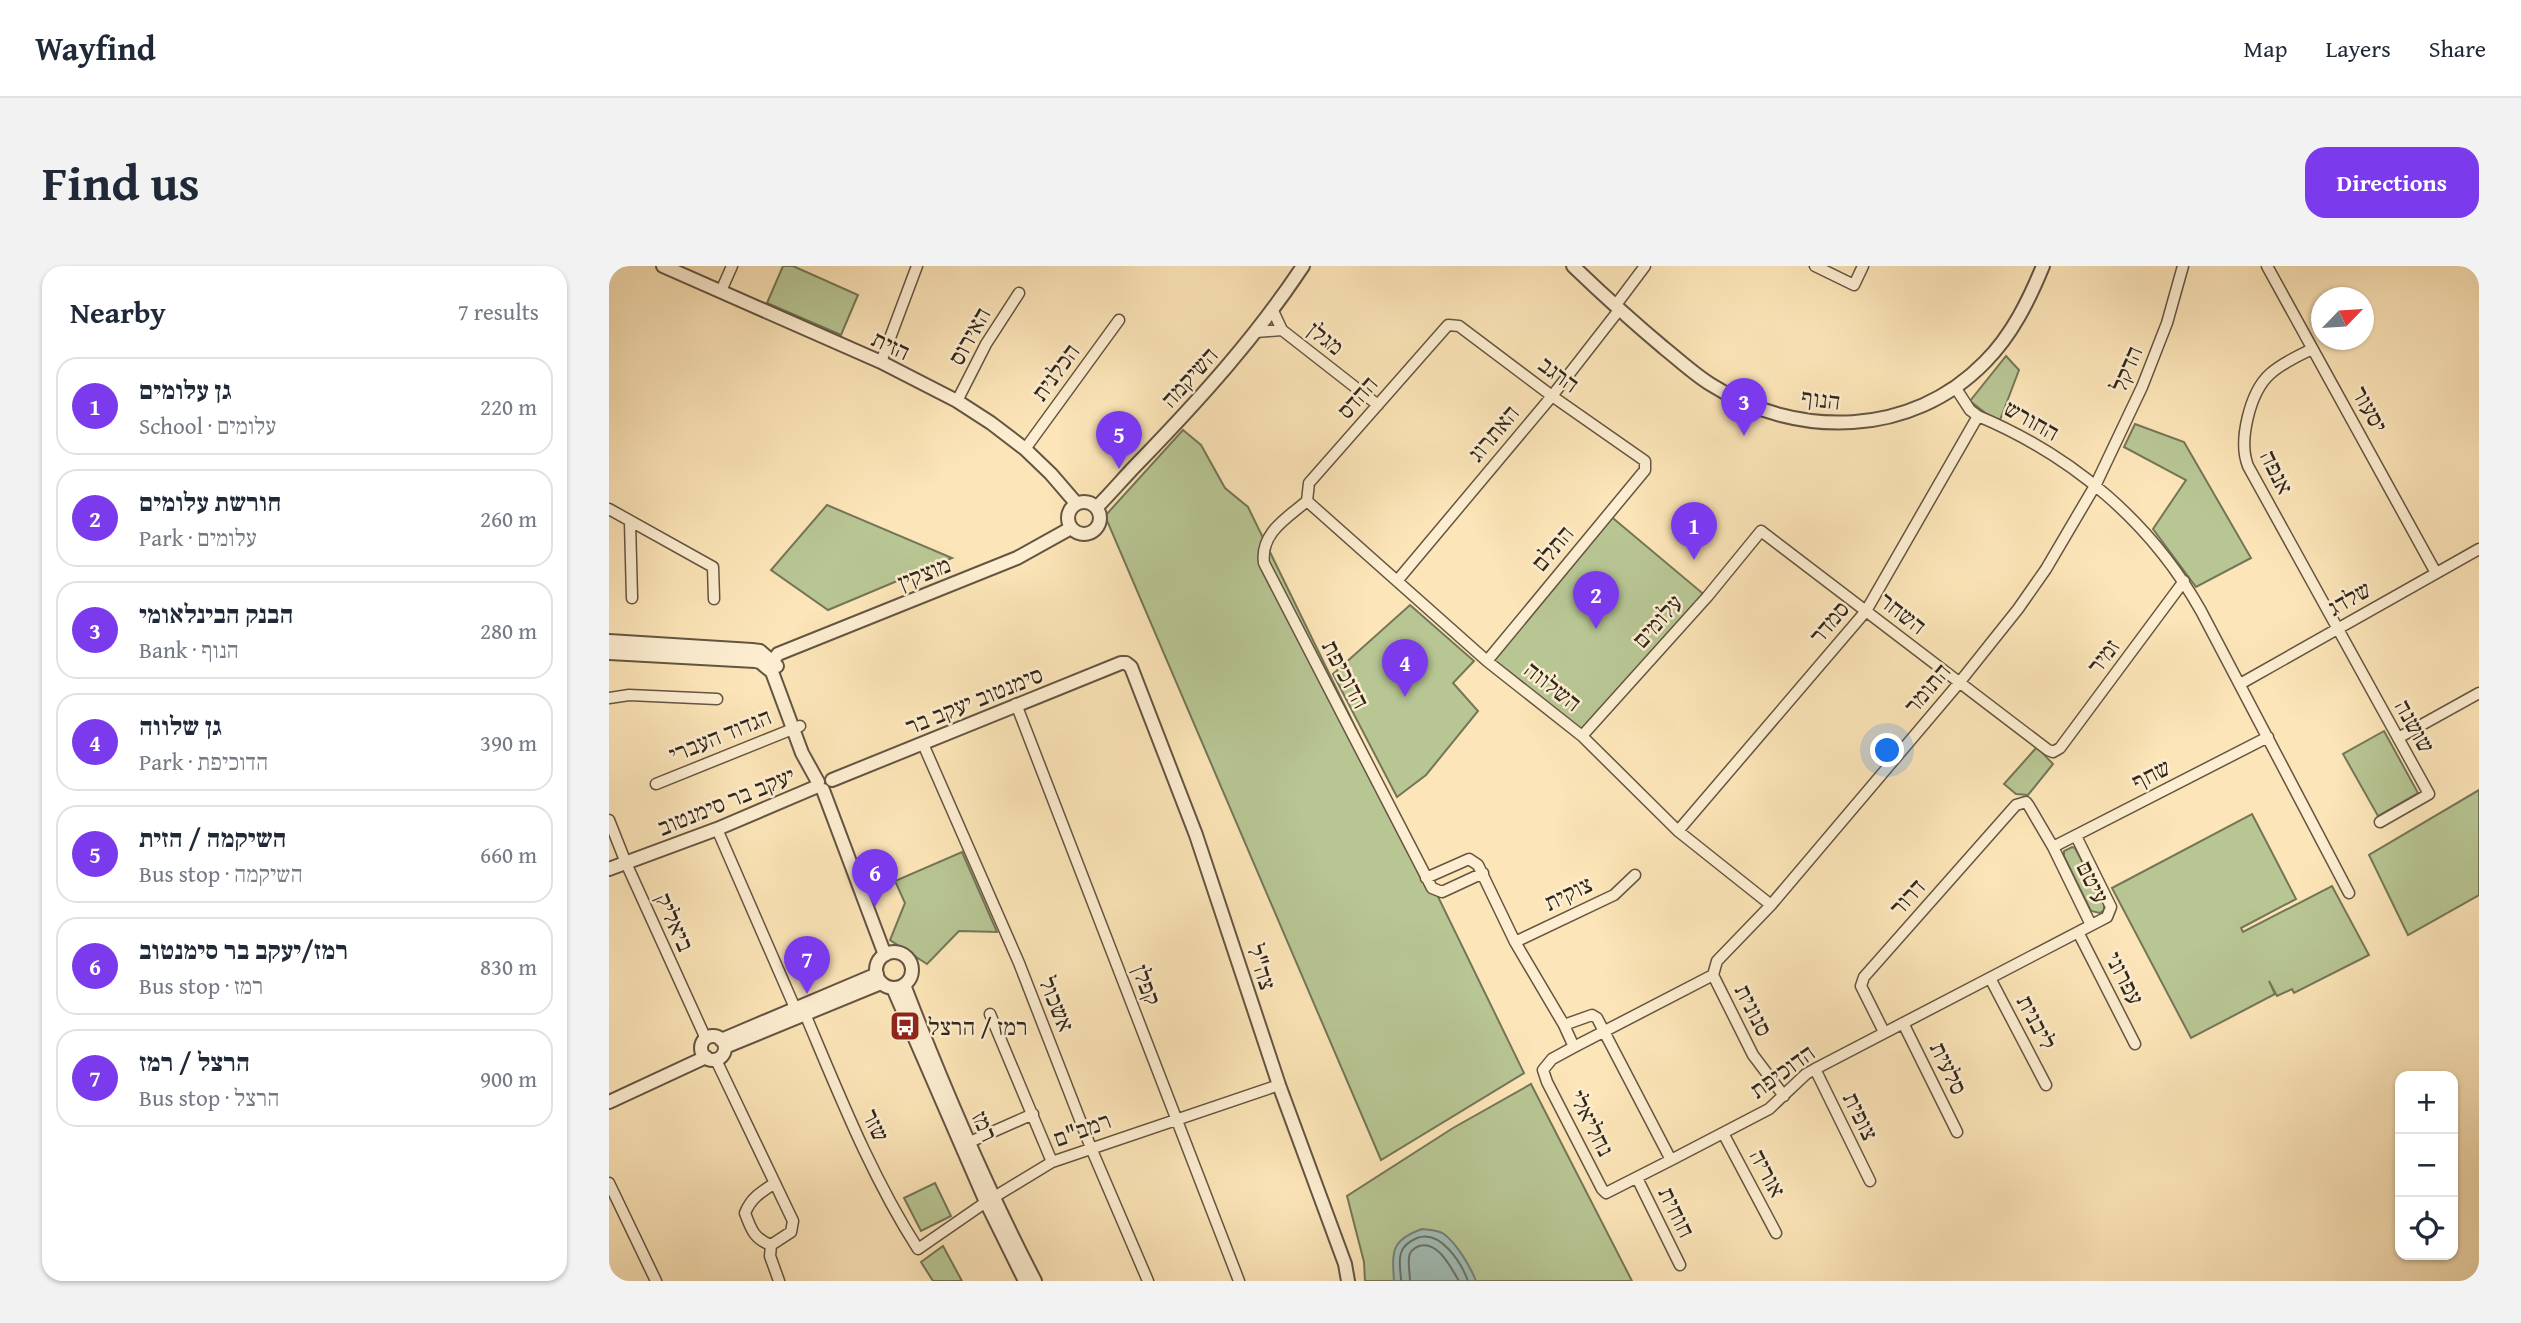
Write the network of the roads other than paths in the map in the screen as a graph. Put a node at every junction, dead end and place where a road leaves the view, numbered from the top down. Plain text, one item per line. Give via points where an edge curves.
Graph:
1 (663, 266) edge
2 (731, 266) edge
3 (917, 266) edge
4 (1303, 266) edge
5 (1573, 266) edge
6 (1645, 266) edge
7 (1815, 266) edge
8 (1863, 266) edge
9 (2043, 266) edge
10 (2183, 266) edge
11 (2267, 266) edge
12 (721, 291) junction
13 (1019, 293) dead end
14 (1617, 308) junction
15 (1273, 311) junction
16 (1119, 320) dead end
17 (1447, 325) joint
18 (1282, 330) junction
19 (1256, 331) junction
20 (2311, 347) edge
21 (2311, 350) edge
22 (2313, 350) edge
23 (881, 362) junction
24 (1955, 387) junction
25 (1552, 396) junction
26 (957, 401) junction
27 (1378, 405) junction
28 (1979, 416) junction
29 (1025, 449) junction
30 (1645, 461) joint
31 (2096, 484) junction
32 (1307, 501) junction
33 (1076, 503) junction
34 (1097, 507) junction
35 (609, 509) edge
36 (630, 522) junction
37 (1071, 527) junction
38 (1761, 531) joint
39 (2479, 550) edge
40 (2436, 573) junction
41 (1397, 581) junction
42 (2183, 581) junction
43 (632, 597) dead end
44 (714, 599) dead end
45 (1866, 611) junction
46 (2338, 629) junction
47 (609, 641) edge
48 (609, 653) edge
49 (1487, 661) junction
50 (774, 667) junction
51 (1131, 667) joint
52 (1959, 683) junction
53 (2240, 684) junction
54 (2479, 693) edge
55 (609, 698) edge
56 (717, 699) dead end
57 (1016, 704) junction
58 (796, 728) junction
59 (1582, 736) junction
60 (2268, 737) junction
61 (2398, 738) junction
62 (923, 744) junction
63 (2053, 752) joint
64 (656, 783) dead end
65 (823, 783) junction
66 (2022, 802) joint
67 (609, 820) edge
68 (2380, 822) dead end
69 (717, 829) junction
70 (1678, 831) junction
71 (2076, 836) junction
72 (2053, 847) junction
73 (626, 863) junction
74 (609, 869) edge
75 (1483, 873) junction
76 (1635, 875) dead end
77 (1426, 877) junction
78 (2349, 893) dead end
79 (1771, 905) junction
80 (2091, 925) junction
81 (2078, 932) junction
82 (1515, 942) junction
83 (885, 955) junction
84 (1713, 975) junction
85 (1990, 978) junction
86 (889, 983) junction
87 (800, 1011) junction
88 (990, 1014) dead end
89 (1903, 1023) junction
90 (1563, 1024) junction
91 (1604, 1032) junction
92 (1884, 1032) junction
93 (723, 1044) junction
94 (2135, 1044) dead end
95 (1574, 1047) junction
96 (708, 1052) junction
97 (1815, 1069) junction
98 (1279, 1085) junction
99 (2046, 1085) dead end
100 (609, 1094) edge
101 (1784, 1096) junction
102 (609, 1102) edge
103 (1033, 1114) junction
104 (1177, 1119) junction
105 (1957, 1132) dead end
106 (1723, 1133) junction
107 (965, 1144) junction
108 (1091, 1148) junction
109 (1671, 1160) junction
110 (1052, 1162) junction
111 (1637, 1178) junction
112 (1870, 1181) dead end
113 (609, 1183) edge
114 (775, 1183) junction
115 (1606, 1193) joint
116 (990, 1200) junction
117 (1776, 1233) dead end
118 (771, 1245) junction
119 (918, 1249) joint
120 (1679, 1265) dead end
121 (656, 1281) edge
122 (779, 1281) edge
123 (1024, 1281) edge
124 (1035, 1281) edge
125 (1148, 1281) edge
126 (1239, 1281) edge
127 (1348, 1281) edge

1 - 12 street, הזית
2 - 12 street
3 - 23 street
4 - 15 street, השיקמה
5 - 14 street, הנוף
6 - 14 street, האתרוג
7 - 8 street via 1854,285
9 - 24 street, הנוף via 2000,345
10 - 31 street, הדקל via 2147,375
11 - 20 street, יסעור
12 - 23 street, הזית
13 - 26 street, האירוס
14 - 24 street, הנוף via 1710,384 1780,414 1836,424 1865,422 1910,410
14 - 25 street, האתרוג
15 - 18 street, מגלן
15 - 19 street, השיקמה
16 - 29 street, הכלנית
17 - 25 street, הרגב via 1459,326
17 - 27 street, ההדס
18 - 19 street, מגלן
18 - 27 street, מגלן
19 - 34 street, השיקמה
21 - 46 street, אנפה via 2263,381 2243,436 2243,449 2248,466
22 - 40 street, יסעור
23 - 26 street, הזית
24 - 28 street, החורש
25 - 30 street, הרגב
25 - 41 street, האתרוג
26 - 29 street, הזית
27 - 32 street, ההדס via 1309,483
28 - 31 street, החורש via 2038,446
28 - 45 street, סמדר
29 - 33 street, הזית
30 - 49 street, התלם via 1645,470
31 - 42 street, החורש via 2142,528
31 - 52 street, התומר via 2046,569
32 - 41 street, השלווה
32 - 77 street, הדוכיפת via 1266,540 1264,562
33 - 34 street via 1090,502
33 - 37 street via 1068,515
34 - 37 street via 1101,519 1095,531 1080,534
35 - 36 street
36 - 43 street
36 - 44 street via 713,567
37 - 50 street, מוצקין via 1017,558 790,648
38 - 45 street, השחר
38 - 59 street, עלומים
39 - 40 street, שלדג
40 - 46 street, שלדג
41 - 49 street, השלווה
42 - 53 street, החורש
42 - 63 street, זמיר
45 - 52 street, השחר
45 - 70 street, סמדר
46 - 53 street, שלדג
46 - 61 street, שושנה
47 - 50 street via 760,651
48 - 50 street via 755,660
49 - 59 street, השלווה
50 - 58 street
51 - 57 street, סימנטוב יעקב בר via 1121,663
51 - 98 street, צה"ל via 1196,835
52 - 63 street, השחר
52 - 79 street, התומר
53 - 60 street, החורש
54 - 61 street
55 - 56 street
57 - 62 street, סימנטוב יעקב בר
57 - 104 street, קפלן
58 - 64 street, הגדוד העברי
58 - 65 street
59 - 70 street, השלווה
60 - 71 street, שחף
60 - 78 street, החורש
61 - 68 street, שושנה via 2429,794
62 - 65 street, סימנטוב יעקב בר
62 - 108 street, אשכול via 1019,964
65 - 69 street, יעקב בר סימנטוב
65 - 83 street
66 - 72 street, עיטם
66 - 92 street, דרור via 1864,977 1861,986
67 - 73 street, ביאליק
69 - 73 street, יעקב בר סימנטוב
69 - 87 street, שזר
70 - 79 street, השלווה
71 - 72 street, שחף
71 - 80 street, עיטם via 2111,907 2107,917
72 - 80 street, עיטם
73 - 74 street, יעקב בר סימנטוב
73 - 96 street, ביאליק
75 - 77 street via 1469,859
75 - 77 street via 1442,892 1436,892
75 - 82 street
76 - 82 street, צוקית via 1614,894
79 - 84 street, התומר via 1717,961
80 - 81 street, הדוכיפת
81 - 85 street, הדוכיפת
81 - 94 street, עפרוני
82 - 90 street
83 - 86 street via 878,963
83 - 86 street via 901,954 910,961 912,972
84 - 91 street
84 - 101 street, סנונית via 1753,1055
85 - 89 street, הדוכיפת
85 - 99 street, ליבנית
86 - 87 street
86 - 107 street, רמז
87 - 93 street
87 - 119 street, שזר via 898,1218
88 - 103 street
89 - 92 street, הדוכיפת
89 - 105 street, סלעית
90 - 91 street via 1592,1015
90 - 95 street
91 - 95 street
91 - 109 street
92 - 97 street, הדוכיפת
93 - 96 street via 724,1054
93 - 96 street via 715,1037
95 - 115 street, נחליאלי via 1543,1070
96 - 100 street
96 - 102 street
96 - 114 street, ביאליק
97 - 101 street, הדוכיפת
97 - 112 street, צופית
98 - 104 street, רמב"ם
98 - 127 street, צה"ל
101 - 106 street, הדוכיפת
103 - 107 street
103 - 110 street
104 - 108 street, רמב"ם
104 - 126 street, קפלן
106 - 109 street, הדוכיפת
106 - 117 street, אוריה
107 - 116 street, רמז
108 - 110 street, רמב"ם
108 - 125 street, אשכול
109 - 111 street, הדוכיפת
110 - 116 street, רמב"ם
111 - 115 street, הדוכיפת
111 - 120 street, חוחית
113 - 121 street
114 - 118 street, ביאליק via 793,1221 791,1232
114 - 118 street via 749,1203 745,1213 760,1241
116 - 119 street, רמב"ם
116 - 123 street, רמז
116 - 124 street, רמז
118 - 122 street

